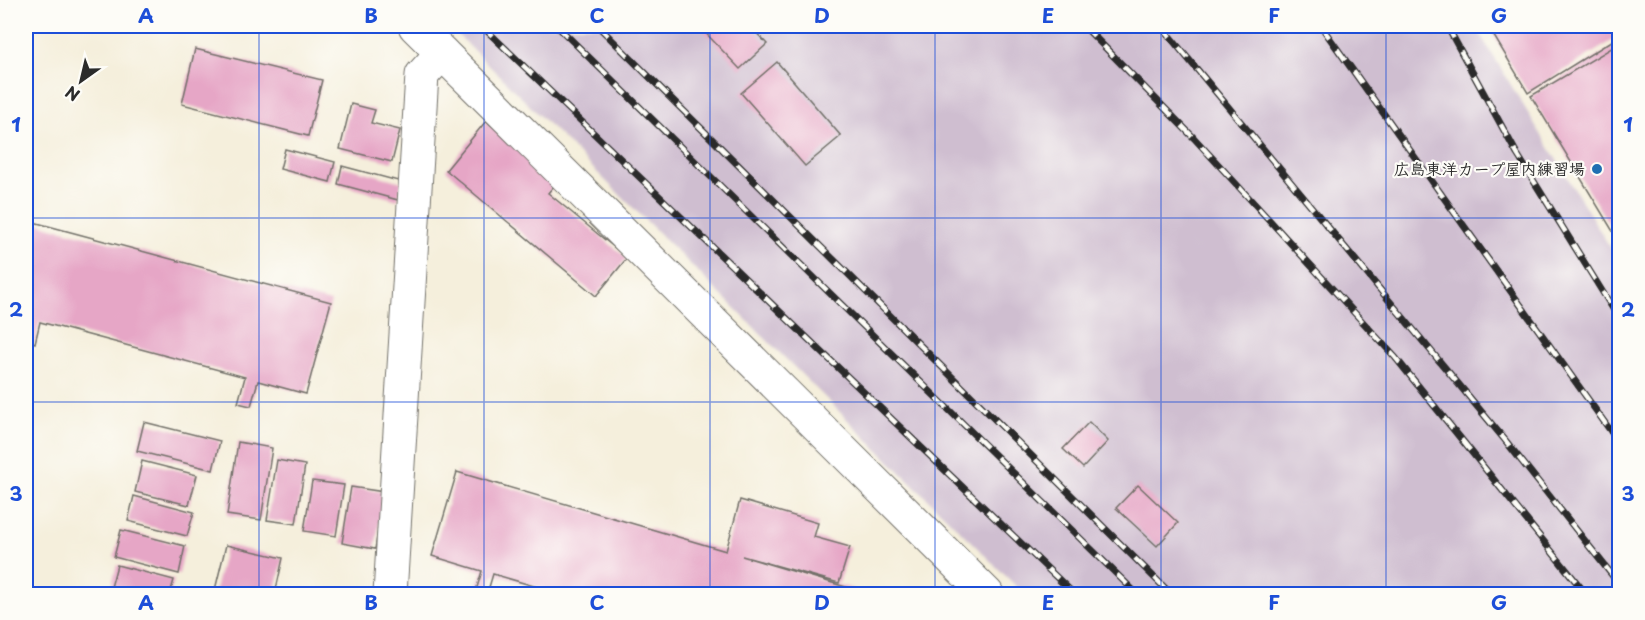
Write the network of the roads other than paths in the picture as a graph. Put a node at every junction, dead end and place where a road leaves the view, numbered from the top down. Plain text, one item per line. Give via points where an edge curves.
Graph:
1 (415, 26) edge
2 (442, 53) junction
3 (390, 594) edge
4 (987, 594) edge

1 - 2 street
2 - 3 street via 422,75
2 - 4 street

